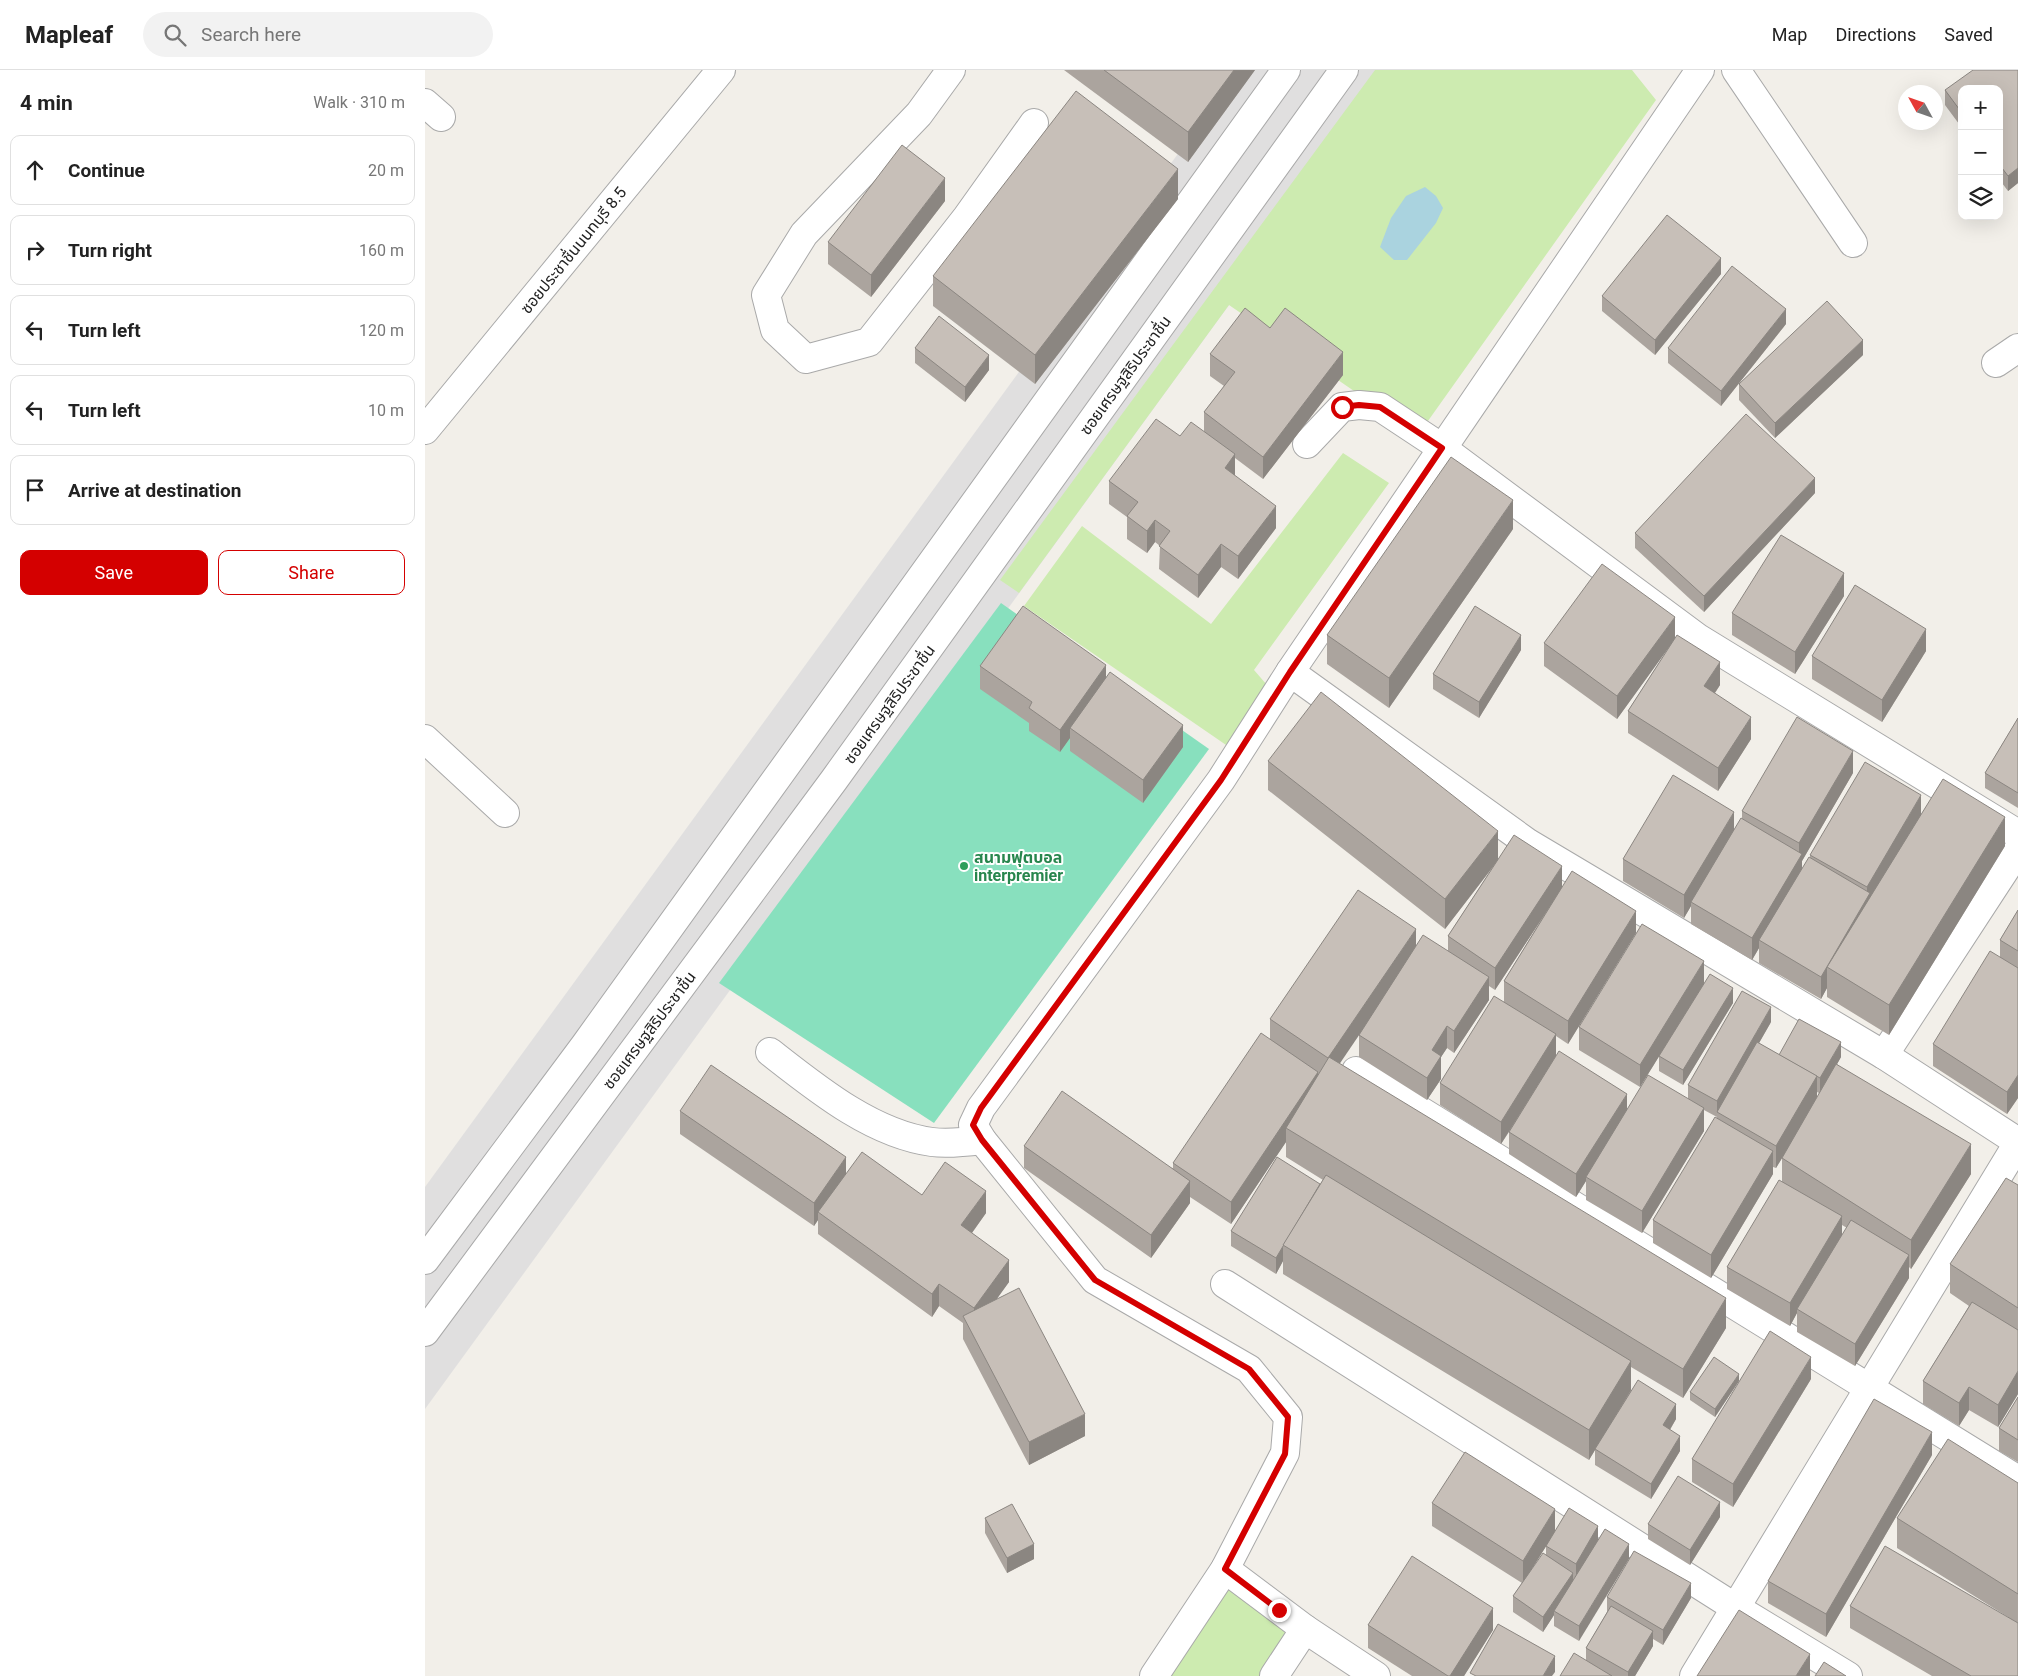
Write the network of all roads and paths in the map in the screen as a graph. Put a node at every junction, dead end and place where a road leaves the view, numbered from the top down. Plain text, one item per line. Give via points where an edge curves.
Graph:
1 (721, 70) edge
2 (951, 70) edge
3 (1286, 70) edge
4 (1344, 70) edge
5 (1700, 70) edge
6 (1736, 70) edge
7 (1034, 123) dead end
8 (1853, 243) dead end
9 (2018, 348) edge
10 (1996, 362) dead end
11 (425, 430) edge
12 (1307, 444) dead end
13 (1442, 448) junction
14 (1290, 672) junction
15 (425, 739) edge
16 (505, 813) dead end
17 (2018, 834) edge
18 (2018, 850) edge
19 (770, 1052) dead end
20 (1884, 1055) junction
21 (1356, 1071) edge
22 (982, 1140) junction
23 (2018, 1142) edge
24 (425, 1260) edge
25 (1225, 1284) dead end
26 (425, 1332) edge
27 (1869, 1388) junction
28 (2018, 1480) edge
29 (1225, 1569) junction
30 (1735, 1608) junction
31 (1305, 1629) junction
32 (1154, 1676) edge
33 (1273, 1676) edge
34 (1376, 1676) edge
35 (1694, 1676) edge
36 (1848, 1676) edge

1 - 11 street, ซอยประชาชื่นนนทบุรี 8.5
2 - 7 street via 919,114 804,234 766,295 775,330 807,359 869,342
3 - 24 street via 585,1046
4 - 26 street, ซอยเศรษฐสิริประชาชื่น via 834,780
5 - 13 street
6 - 8 street
9 - 10 street
12 - 13 street via 1342,407 1359,405 1380,407
13 - 14 street
13 - 17 street via 1698,638
14 - 20 street via 1528,843
14 - 22 street via 1221,780 981,1108 973,1125
15 - 16 street
18 - 20 street
19 - 22 street via 826,1096 873,1123 933,1143
20 - 23 street
21 - 27 street
22 - 29 street via 1095,1280 1249,1369 1288,1417 1285,1454
23 - 27 street
25 - 30 street
27 - 28 street
27 - 30 street
29 - 31 street
29 - 32 street
30 - 35 street
30 - 36 street
31 - 33 street
31 - 34 street

